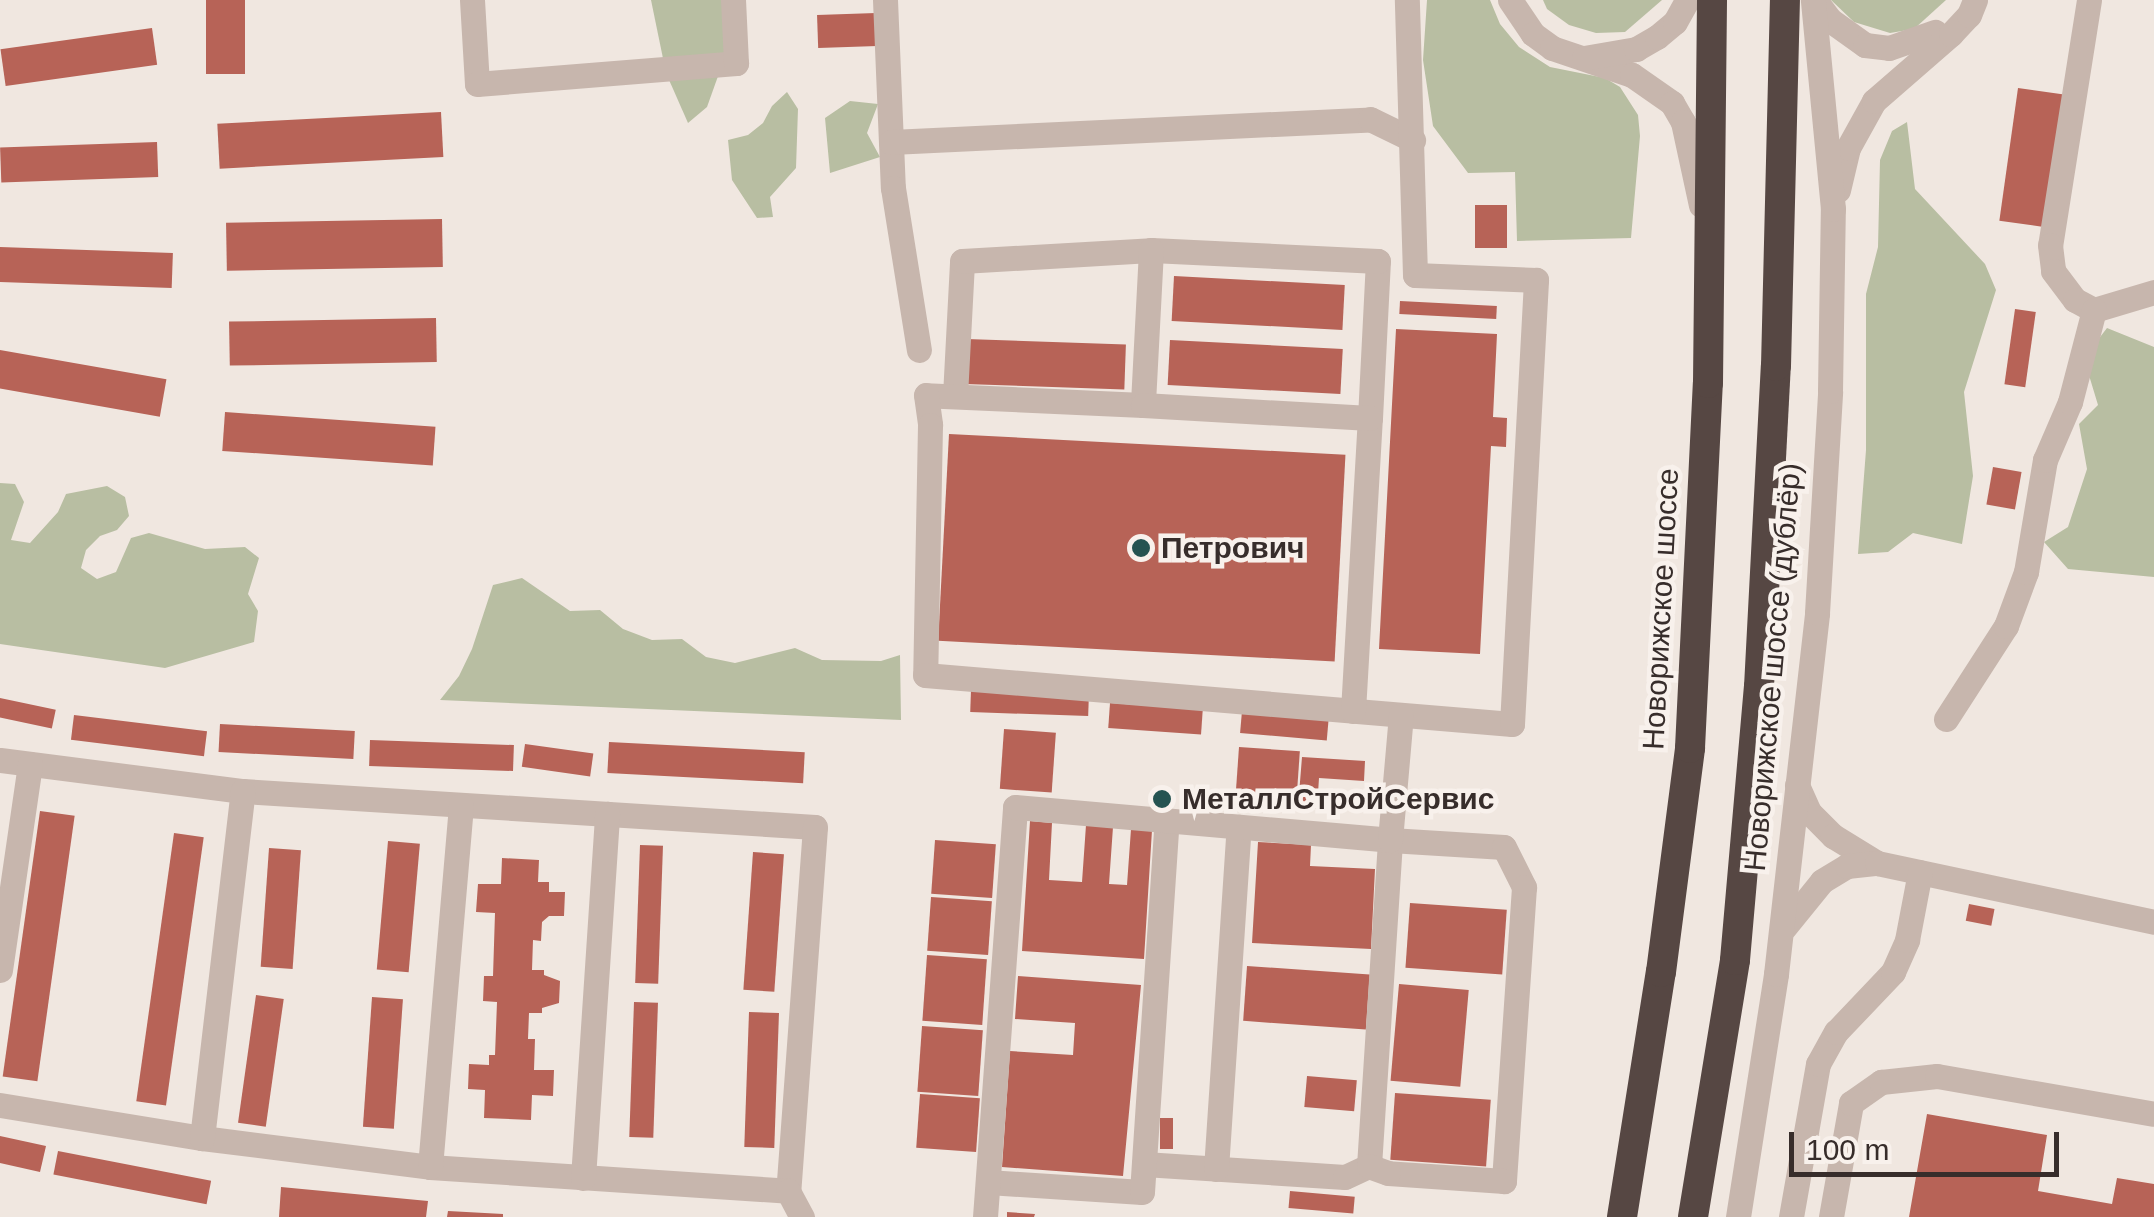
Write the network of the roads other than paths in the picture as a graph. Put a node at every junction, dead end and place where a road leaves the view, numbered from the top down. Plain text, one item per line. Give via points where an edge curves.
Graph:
1 (472, 0) edge
2 (734, 0) edge
3 (885, 0) edge
4 (1407, 0) edge
5 (1510, 0) edge
6 (1687, 0) edge
7 (1712, 0) edge
8 (1785, 0) edge
9 (1814, 0) edge
10 (1966, 0) edge
11 (1975, 0) edge
12 (2089, 0) edge
13 (1581, 59) junction
14 (1414, 140) junction
15 (891, 142) junction
16 (1833, 209) junction
17 (1708, 237) junction
18 (1151, 250) junction
19 (1378, 267) junction
20 (1415, 268) junction
21 (2154, 292) edge
22 (2094, 310) junction
23 (918, 350) dead end
24 (955, 396) junction
25 (1143, 405) junction
26 (1370, 418) junction
27 (1353, 711) junction
28 (1400, 715) junction
29 (1946, 719) dead end
30 (0, 760) edge
31 (30, 764) junction
32 (1796, 783) junction
33 (243, 791) junction
34 (461, 804) junction
35 (607, 814) junction
36 (1167, 820) junction
37 (1239, 826) junction
38 (1390, 840) junction
39 (1877, 863) junction
40 (1920, 872) junction
41 (2154, 922) edge
42 (1781, 932) junction
43 (0, 970) edge
44 (0, 1105) edge
45 (2154, 1114) edge
46 (202, 1138) junction
47 (1144, 1164) junction
48 (1370, 1166) junction
49 (430, 1168) junction
50 (1216, 1169) junction
51 (582, 1178) junction
52 (988, 1182) junction
53 (788, 1190) junction
54 (802, 1217) edge
55 (985, 1217) edge
56 (1622, 1217) edge
57 (1693, 1217) edge
58 (1738, 1217) edge
59 (1791, 1217) edge
60 (1831, 1217) edge

1 - 2 street via 477,84 736,64
3 - 15 street
4 - 14 street
5 - 13 street via 1533,34
6 - 13 street via 1675,22 1636,49
7 - 17 highway, Новорижское шоссе
8 - 57 highway via 1759,687 1735,960
9 - 10 street via 1844,33 1866,46 1889,48 1940,30
9 - 16 street, Новорижское шоссе (дублёр)
11 - 16 street via 1951,34 1874,100 1848,148
12 - 22 street via 2050,245 2061,286
13 - 17 street via 1632,75 1672,104 1683,122
14 - 15 street via 1370,119
14 - 20 street
15 - 23 street
16 - 32 street, Новорижское шоссе (дублёр) via 1818,595
17 - 56 highway, Новорижское шоссе via 1708,383 1690,748
18 - 19 street
18 - 24 street via 962,260
18 - 25 street
19 - 20 street
19 - 26 street
20 - 28 street via 1536,280 1512,724
21 - 22 street
22 - 29 street via 2070,402 2045,460 2026,572 2006,626
24 - 25 street
24 - 27 street via 926,395 926,676
25 - 26 street
26 - 27 street
27 - 28 street
28 - 38 street
30 - 31 street
31 - 33 street
31 - 43 street
32 - 39 street via 1809,812 1833,836
32 - 42 street, Новорижское шоссе (дублёр)
33 - 34 street
33 - 46 street
34 - 35 street
34 - 49 street
35 - 51 street
35 - 53 street via 816,827
36 - 37 street
36 - 47 street
36 - 52 street via 1015,807
37 - 38 street
37 - 50 street
38 - 48 street
38 - 48 street via 1504,847 1524,888 1504,1181 1388,1174
39 - 40 street
39 - 42 street via 1848,866 1822,882
40 - 41 street
40 - 59 street via 1893,972 1836,1032 1818,1064
42 - 58 street, Новорижское шоссе (дублёр)
44 - 46 street
45 - 60 street via 1937,1076 1882,1082 1851,1103
46 - 49 street
47 - 50 street
47 - 52 street via 1142,1192
48 - 50 street via 1346,1177
49 - 51 street
51 - 53 street
52 - 55 street
53 - 54 street

